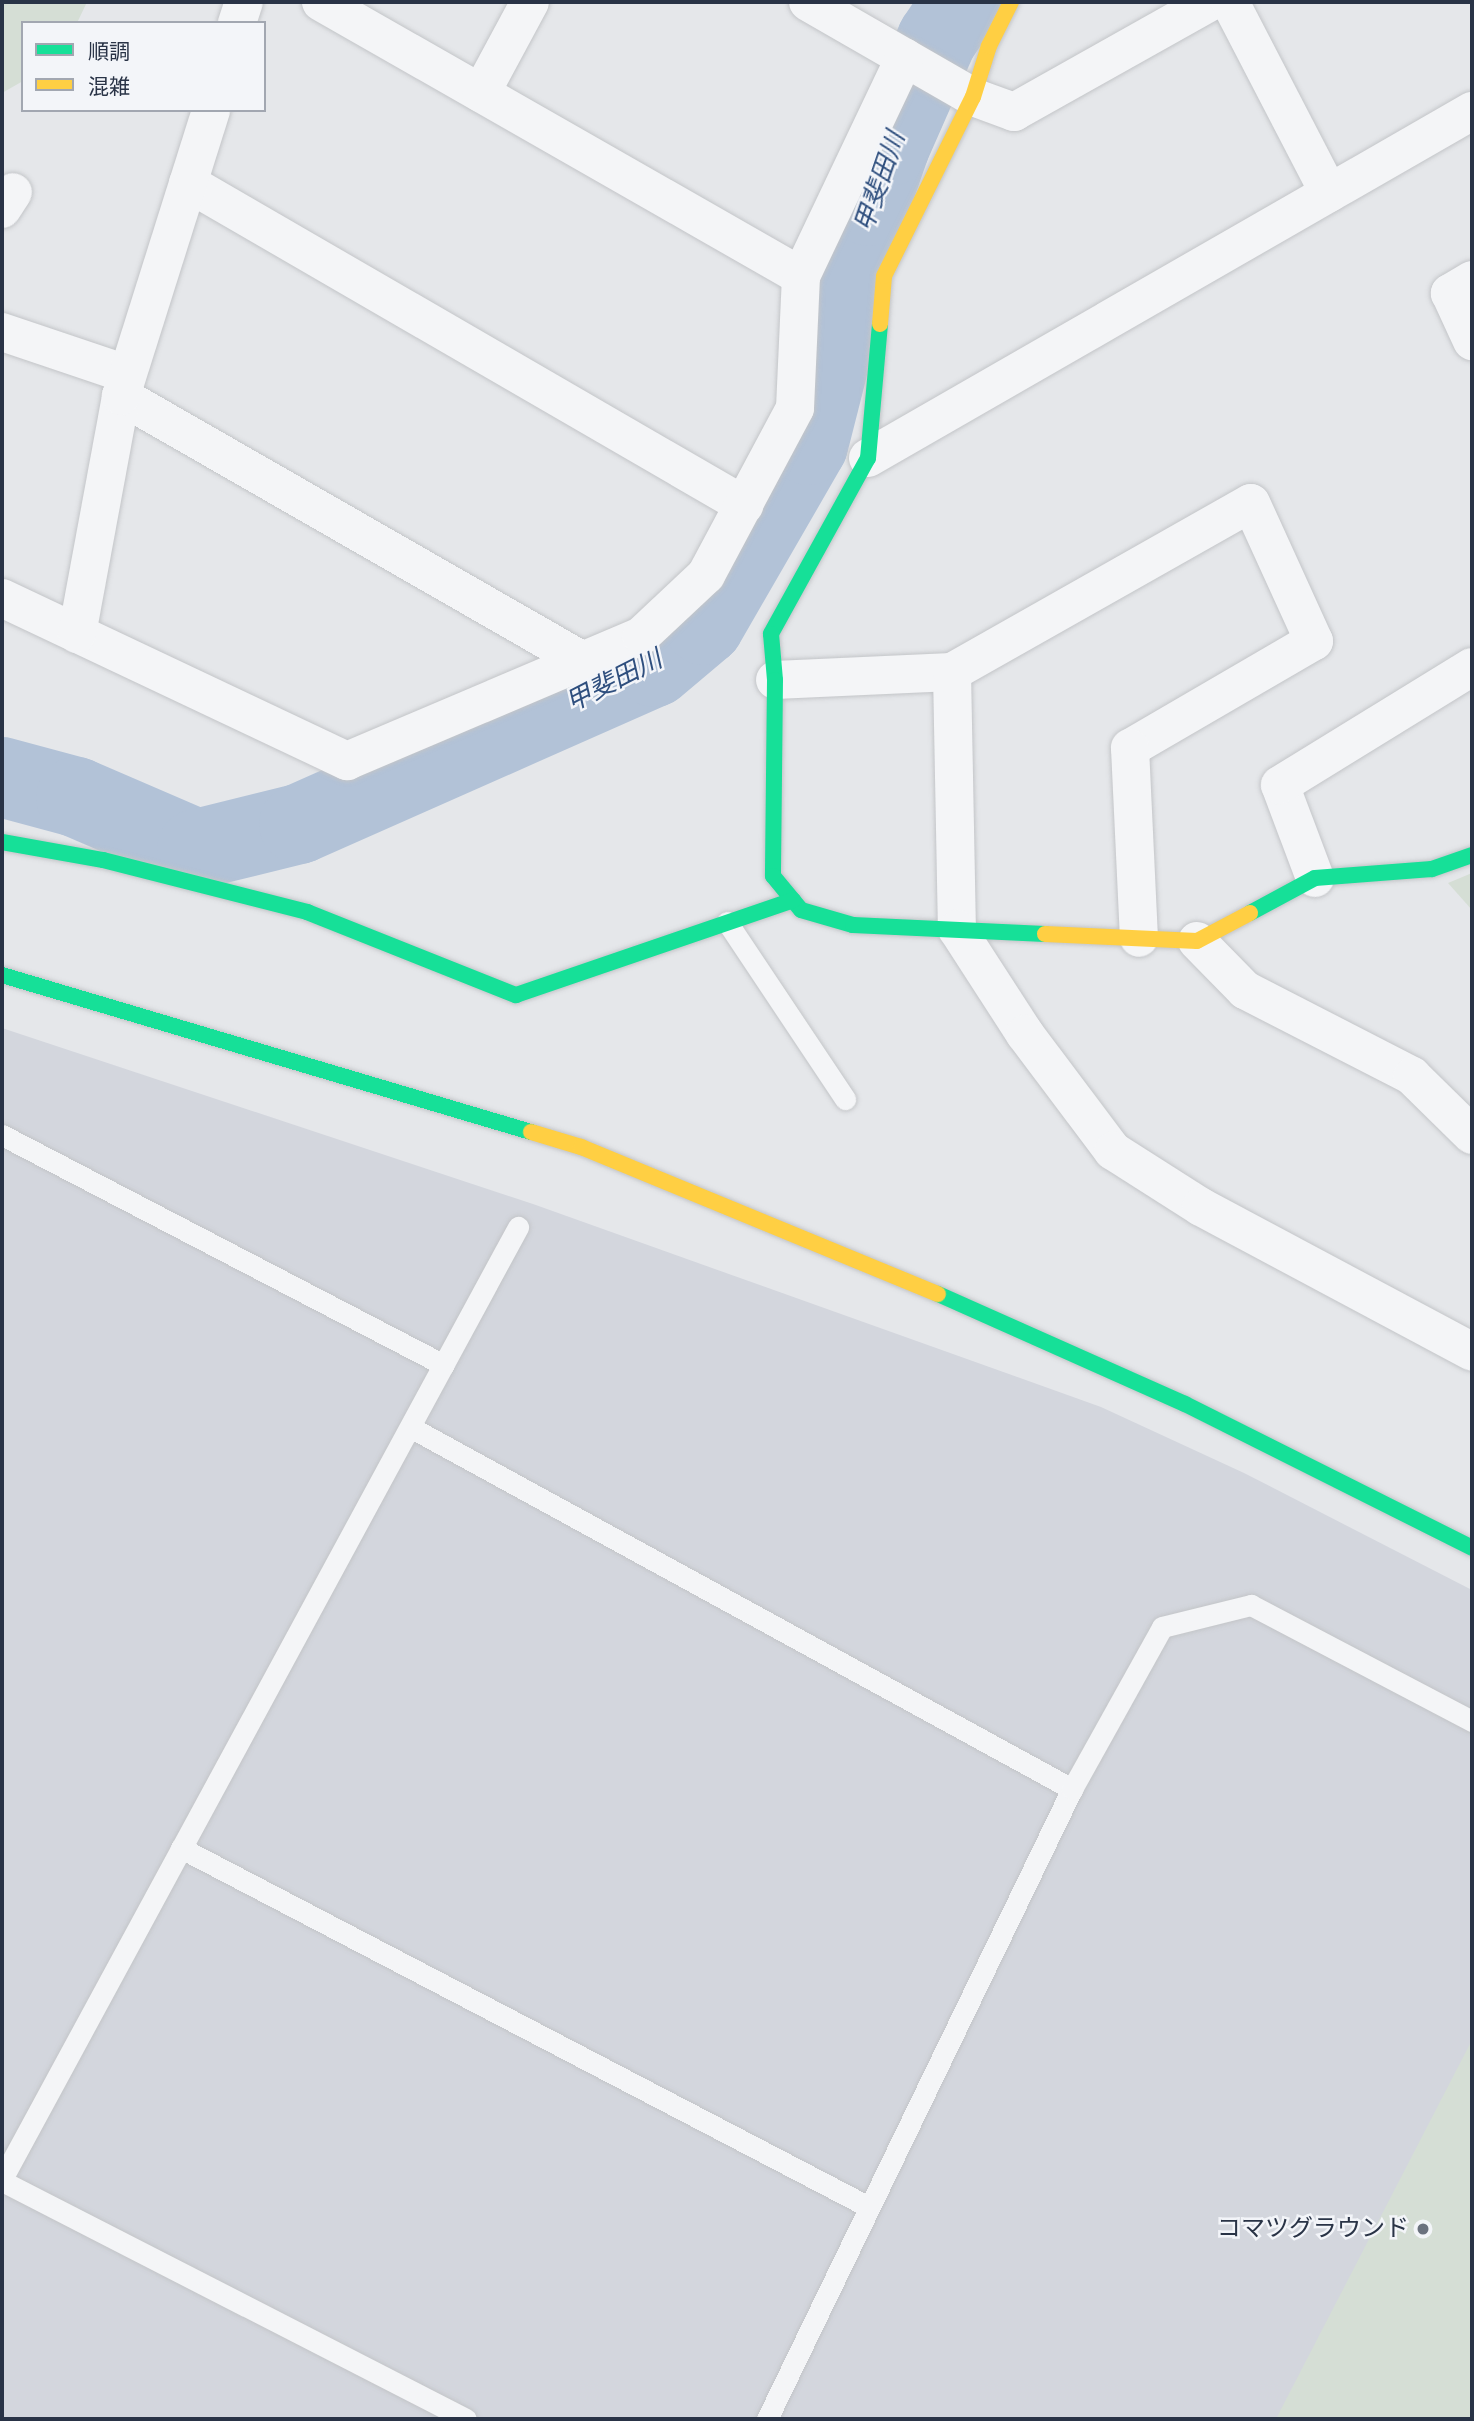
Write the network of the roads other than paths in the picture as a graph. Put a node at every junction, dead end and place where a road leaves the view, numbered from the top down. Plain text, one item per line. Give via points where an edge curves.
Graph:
1 (244, 2) edge
2 (321, 2) edge
3 (530, 2) edge
4 (808, 2) edge
5 (1011, 2) edge
6 (1210, 2) edge
7 (1230, 2) edge
8 (238, 21) edge
9 (911, 61) junction
10 (481, 93) junction
11 (966, 93) junction
12 (1472, 111) edge
13 (210, 112) edge
14 (188, 183) junction
15 (1329, 193) junction
16 (801, 276) junction
17 (1472, 280) edge
18 (2, 332) edge
19 (1472, 341) edge
20 (124, 385) junction
21 (868, 458) junction
22 (744, 505) junction
23 (2, 598) edge
24 (77, 634) junction
25 (583, 661) junction
26 (1472, 667) edge
27 (951, 672) junction
28 (775, 680) junction
29 (2, 842) edge
30 (1472, 855) edge
31 (1315, 878) junction
32 (793, 900) junction
33 (727, 922) junction
34 (957, 929) junction
35 (1139, 939) junction
36 (1197, 941) junction
37 (2, 975) edge
38 (845, 1099) dead end
39 (2, 1135) edge
40 (1472, 1135) edge
41 (518, 1227) dead end
42 (1472, 1352) edge
43 (444, 1364) junction
44 (410, 1427) junction
45 (1472, 1548) edge
46 (1472, 1721) edge
47 (1072, 1789) junction
48 (181, 1848) junction
49 (2, 2180) edge
50 (869, 2207) junction
51 (466, 2419) edge
52 (767, 2419) edge

1 - 8 street
2 - 10 street
3 - 10 street
4 - 9 street
5 - 11 street
6 - 11 street via 1014,112
7 - 15 street
9 - 11 street
9 - 16 street
10 - 16 street
11 - 21 street via 884,276
12 - 15 street
13 - 14 street
14 - 20 street
14 - 22 street
15 - 21 street
16 - 22 street via 795,408
17 - 19 street via 1450,293
18 - 20 street
20 - 24 street
20 - 25 street
21 - 28 street via 771,634
22 - 25 street via 706,575 641,636
23 - 24 street
24 - 25 street via 348,761
26 - 31 street via 1280,785
27 - 28 street
27 - 34 street
27 - 35 street via 1251,503 1314,641 1130,748
28 - 32 street via 773,876
29 - 33 street via 103,860 307,912 516,995
30 - 31 street via 1432,869
31 - 36 street
32 - 33 street
32 - 34 street via 801,910 853,925
33 - 38 lane
34 - 35 street
34 - 42 street via 1025,1034 1113,1151 1201,1207
35 - 36 street
36 - 40 street via 1245,990 1412,1076
37 - 45 street via 581,1147 1027,1330
39 - 43 lane
41 - 43 lane
43 - 44 lane
44 - 47 lane
44 - 48 lane
46 - 47 lane via 1251,1605 1162,1627
47 - 50 lane
48 - 49 lane
48 - 50 lane
49 - 51 lane
50 - 52 lane

